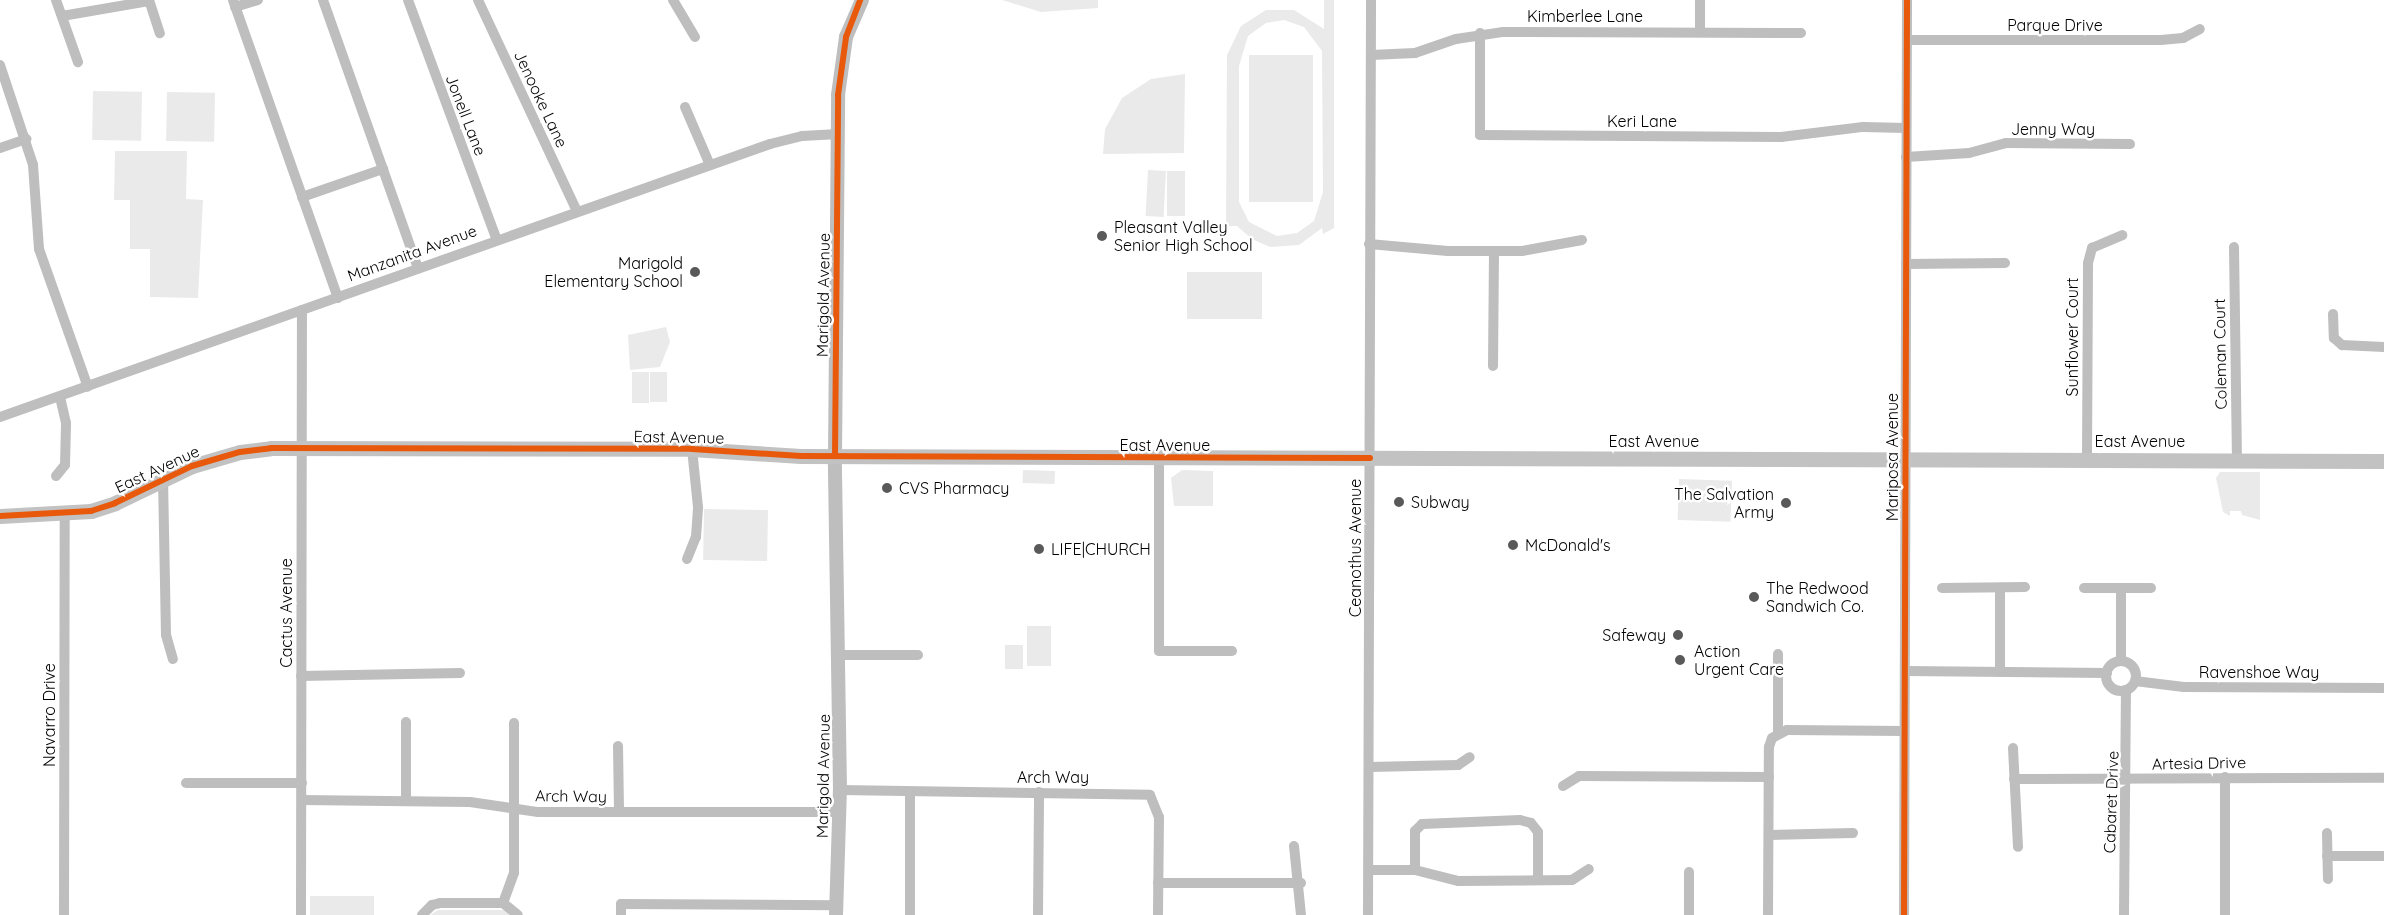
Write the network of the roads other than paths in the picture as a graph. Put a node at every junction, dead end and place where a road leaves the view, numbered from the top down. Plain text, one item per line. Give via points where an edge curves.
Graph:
1 (56, 0) edge
2 (258, 0) edge
3 (323, 0) edge
4 (408, 0) edge
5 (478, 0) edge
6 (673, 0) edge
7 (1371, 0) edge
8 (1700, 0) edge
9 (1907, 0) edge
10 (149, 1) edge
11 (860, 2) edge
12 (234, 4) edge
13 (62, 16) junction
14 (2200, 29) dead end
15 (1700, 31) junction
16 (160, 33) dead end
17 (1480, 33) junction
18 (1801, 33) dead end
19 (695, 37) dead end
20 (1908, 40) junction
21 (1371, 56) junction
22 (78, 62) dead end
23 (0, 65) edge
24 (685, 107) dead end
25 (1906, 128) junction
26 (839, 134) junction
27 (26, 139) junction
28 (2130, 144) dead end
29 (0, 148) edge
30 (1906, 157) junction
31 (710, 165) junction
32 (383, 169) junction
33 (302, 197) junction
34 (577, 211) junction
35 (2122, 235) dead end
36 (497, 240) junction
37 (1582, 240) dead end
38 (1369, 244) junction
39 (2234, 247) dead end
40 (1494, 251) junction
41 (2005, 263) dead end
42 (1906, 264) junction
43 (418, 269) junction
44 (338, 298) junction
45 (302, 310) junction
46 (2333, 314) dead end
47 (2384, 347) edge
48 (1493, 366) dead end
49 (88, 387) junction
50 (60, 397) junction
51 (0, 417) edge
52 (302, 447) junction
53 (692, 449) junction
54 (835, 456) junction
55 (1159, 458) junction
56 (1370, 458) junction
57 (2087, 459) junction
58 (1906, 460) junction
59 (2237, 460) junction
60 (2380, 463) edge
61 (56, 476) dead end
62 (163, 479) junction
63 (65, 515) junction
64 (0, 516) edge
65 (687, 559) dead end
66 (2025, 587) dead end
67 (1942, 588) dead end
68 (2000, 588) junction
69 (2084, 588) dead end
70 (2151, 588) dead end
71 (2121, 589) junction
72 (1232, 651) dead end
73 (1778, 654) dead end
74 (840, 655) junction
75 (918, 655) dead end
76 (173, 659) dead end
77 (2121, 662) junction
78 (1905, 671) junction
79 (2000, 672) junction
80 (460, 673) dead end
81 (2107, 673) junction
82 (301, 676) junction
83 (2135, 681) junction
84 (2384, 688) edge
85 (2126, 690) junction
86 (406, 722) dead end
87 (514, 723) dead end
88 (1904, 731) junction
89 (1778, 732) junction
90 (618, 746) dead end
91 (2013, 748) dead end
92 (1470, 757) dead end
93 (1370, 767) junction
94 (1769, 777) junction
95 (2225, 777) junction
96 (2014, 778) junction
97 (2384, 778) edge
98 (2124, 779) junction
99 (186, 783) dead end
100 (302, 783) junction
101 (1563, 786) dead end
102 (840, 790) junction
103 (910, 792) junction
104 (1039, 792) junction
105 (302, 800) junction
106 (406, 801) junction
107 (515, 809) junction
108 (619, 812) junction
109 (840, 812) junction
110 (1853, 833) dead end
111 (2327, 833) dead end
112 (1769, 835) junction
113 (1294, 846) dead end
114 (2018, 847) dead end
115 (2328, 856) junction
116 (2384, 856) edge
117 (1589, 869) dead end
118 (1369, 870) junction
119 (1415, 870) junction
120 (1689, 872) dead end
121 (2328, 879) dead end
122 (1539, 880) junction
123 (1158, 883) junction
124 (1301, 884) junction
125 (504, 903) junction
126 (621, 909) edge
127 (836, 910) edge
128 (64, 915) edge
129 (301, 915) edge
130 (422, 915) edge
131 (518, 915) edge
132 (909, 915) edge
133 (1038, 915) edge
134 (1158, 915) edge
135 (1301, 915) edge
136 (1368, 915) edge
137 (1689, 915) edge
138 (1768, 915) edge
139 (1904, 915) edge
140 (2124, 915) edge
141 (2225, 915) edge

1 - 13 street
2 - 12 street
3 - 32 street
4 - 36 street, Jonell Lane
5 - 34 street, Jenooke Lane
6 - 19 street
7 - 21 street, Ceanothus Avenue
8 - 15 street
9 - 20 street, Mariposa Avenue
10 - 13 street
10 - 16 street
11 - 26 street, Marigold Avenue via 840,66
12 - 33 street
13 - 22 street
14 - 20 street, Parque Drive via 2183,38 2161,40
15 - 17 street, Kimberlee Lane
15 - 18 street, Kimberlee Lane
17 - 21 street, Kimberlee Lane via 1415,53
17 - 25 street, Keri Lane via 1480,135 1781,137 1863,127
20 - 25 street, Mariposa Avenue
21 - 38 street, Ceanothus Avenue
23 - 27 street
24 - 31 street
25 - 30 street, Mariposa Avenue
26 - 31 street, Manzanita Avenue via 791,138
26 - 54 street, Marigold Avenue
27 - 29 street
27 - 49 street via 33,165 39,249
28 - 30 street, Jenny Way via 2006,143 1969,153
30 - 42 street, Mariposa Avenue
31 - 34 street, Manzanita Avenue
32 - 33 street
32 - 43 street
33 - 44 street
34 - 36 street, Manzanita Avenue
35 - 57 street, Sunflower Court via 2098,244 2089,255
36 - 43 street, Manzanita Avenue
37 - 40 street via 1547,249
38 - 40 street
38 - 56 street, Ceanothus Avenue
39 - 59 street, Coleman Court
40 - 48 street
41 - 42 street
42 - 58 street, Mariposa Avenue
43 - 44 street, Manzanita Avenue
44 - 45 street, Manzanita Avenue
45 - 49 street, Manzanita Avenue
45 - 52 street, Cactus Avenue
46 - 47 street via 2334,338 2342,345
49 - 50 street, Manzanita Avenue
50 - 51 street, Manzanita Avenue
50 - 61 street via 66,423 65,465
52 - 53 main road, East Avenue
52 - 62 main road, East Avenue via 232,453
52 - 82 street, Cactus Avenue
53 - 54 main road, East Avenue
53 - 65 street via 698,507 696,537
54 - 55 main road, East Avenue
54 - 74 street, Marigold Avenue
55 - 56 main road, East Avenue
55 - 72 street via 1159,651
56 - 58 main road, East Avenue
56 - 93 street, Ceanothus Avenue
57 - 58 main road, East Avenue
57 - 59 main road, East Avenue
58 - 78 street, Mariposa Avenue
59 - 60 main road, East Avenue
62 - 63 main road, East Avenue via 115,503
62 - 76 street via 166,636
63 - 64 main road, East Avenue
63 - 128 street, Navarro Drive
66 - 68 street
67 - 68 street
68 - 79 street
69 - 71 street
70 - 71 street
71 - 77 street
73 - 89 street
74 - 75 street
74 - 102 street, Marigold Avenue
77 - 81 street via 2111,665
77 - 83 street via 2134,669
78 - 79 street
78 - 88 street, Mariposa Avenue
79 - 81 street
80 - 82 street
81 - 85 street via 2110,686
82 - 100 street, Cactus Avenue
83 - 84 street, Ravenshoe Way via 2184,687
83 - 85 street
85 - 98 street, Cabaret Drive via 2129,721
86 - 106 street
87 - 107 street
88 - 89 street
88 - 139 street, Mariposa Avenue
89 - 94 street via 1769,747
90 - 108 street
91 - 96 street
92 - 93 street via 1458,765
93 - 118 street, Ceanothus Avenue
94 - 101 street via 1579,776
94 - 112 street
95 - 97 street, Artesia Drive
95 - 98 street, Artesia Drive
95 - 141 street
96 - 98 street, Artesia Drive
96 - 114 street
98 - 140 street, Cabaret Drive
99 - 100 street
100 - 105 street, Cactus Avenue
102 - 103 street, Arch Way
102 - 109 street, Marigold Avenue
103 - 104 street, Arch Way
103 - 132 street
104 - 123 street, Arch Way via 1142,793 1155,801 1159,817
104 - 133 street
105 - 106 street, Arch Way
105 - 129 street, Cactus Avenue
106 - 107 street, Arch Way via 490,803
107 - 108 street, Arch Way
107 - 125 street via 513,882
108 - 109 street, Arch Way
109 - 127 street, Marigold Avenue
110 - 112 street
111 - 115 street
112 - 138 street
113 - 124 street
115 - 116 street
115 - 121 street
117 - 122 street via 1572,880
118 - 119 street
118 - 136 street, Ceanothus Avenue
119 - 122 street via 1458,881
119 - 122 street via 1415,831 1422,824 1520,820 1531,823 1538,831
120 - 137 street
123 - 124 street
123 - 134 street
124 - 135 street
125 - 130 street via 441,903 432,905
125 - 131 street
126 - 127 street

